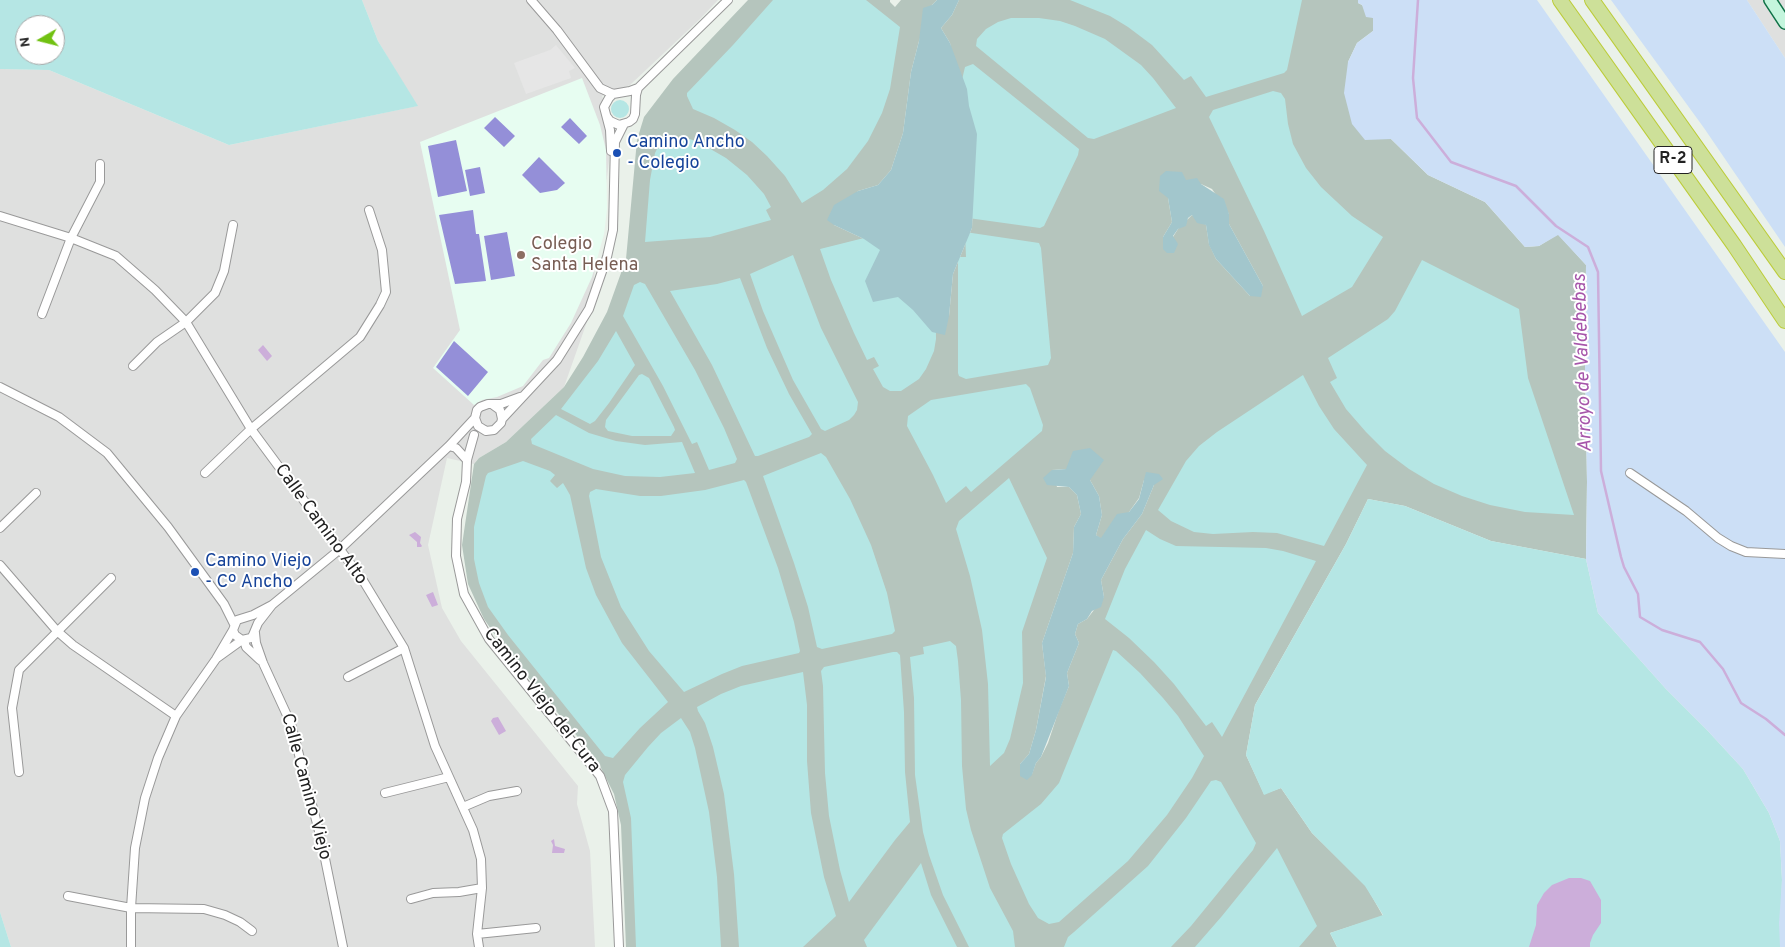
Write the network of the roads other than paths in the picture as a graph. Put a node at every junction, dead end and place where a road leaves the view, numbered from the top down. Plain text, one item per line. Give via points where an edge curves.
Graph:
1 (531, 0) edge
2 (728, 0) edge
3 (1560, 0) edge
4 (1592, 0) edge
5 (1770, 0) edge
6 (1785, 23) edge
7 (638, 88) junction
8 (623, 93) junction
9 (613, 94) junction
10 (635, 103) junction
11 (607, 117) junction
12 (624, 124) junction
13 (100, 164) dead end
14 (614, 165) junction
15 (369, 210) dead end
16 (0, 216) edge
17 (234, 225) dead end
18 (71, 238) junction
19 (1785, 272) edge
20 (42, 314) dead end
21 (1785, 321) edge
22 (186, 322) junction
23 (133, 366) dead end
24 (0, 387) edge
25 (521, 397) junction
26 (493, 405) junction
27 (475, 418) junction
28 (502, 419) junction
29 (251, 429) junction
30 (486, 431) junction
31 (474, 435) junction
32 (455, 440) junction
33 (448, 446) junction
34 (467, 460) junction
35 (1630, 473) dead end
36 (205, 474) dead end
37 (36, 493) dead end
38 (0, 528) edge
39 (339, 550) junction
40 (1785, 554) edge
41 (0, 564) edge
42 (111, 578) dead end
43 (224, 604) junction
44 (272, 605) junction
45 (244, 618) junction
46 (234, 627) junction
47 (255, 630) junction
48 (57, 631) junction
49 (242, 640) junction
50 (404, 648) junction
51 (216, 659) junction
52 (263, 664) junction
53 (348, 677) dead end
54 (176, 716) junction
55 (19, 772) dead end
56 (449, 777) junction
57 (517, 791) dead end
58 (385, 793) dead end
59 (463, 807) junction
60 (482, 888) junction
61 (68, 896) dead end
62 (411, 899) dead end
63 (131, 908) junction
64 (536, 928) dead end
65 (252, 931) dead end
66 (477, 934) junction
67 (131, 947) edge
68 (343, 947) edge
69 (478, 947) edge
70 (619, 947) edge

1 - 9 street via 600,88
2 - 7 street
3 - 21 highway, R-2
4 - 19 highway, R-2
5 - 6 street
7 - 8 street
7 - 10 street
8 - 9 street
8 - 10 street
9 - 11 street via 604,107
10 - 12 street via 633,119
11 - 12 street via 614,124
11 - 14 street
12 - 14 street via 615,142
13 - 18 street via 100,182
14 - 25 street via 614,230 589,309 558,360
15 - 29 street via 382,250 386,292 380,305 360,337
16 - 18 street, Calle Camino Alto
17 - 22 street via 224,271 215,293
18 - 20 street
18 - 22 street, Calle Camino Alto via 116,256
22 - 23 street via 157,342
22 - 29 street, Calle Camino Alto
24 - 43 street via 59,417 107,453 168,527
25 - 26 street
25 - 28 street
26 - 27 street via 480,407
26 - 28 street via 500,410
27 - 30 street via 478,426
27 - 32 street
28 - 30 street via 498,427
29 - 36 street
29 - 39 street, Calle Camino Alto
30 - 31 street
31 - 32 street
31 - 34 street, Camino Viejo del Cura
32 - 33 street
33 - 34 street via 456,448
33 - 39 street
34 - 70 street, Camino Viejo del Cura via 466,482 457,519 456,556 464,594 489,638 600,776 613,811
35 - 40 street via 1731,546 1746,552
37 - 38 street
39 - 44 street
39 - 50 street, Calle Camino Alto via 364,582
41 - 48 street
42 - 48 street
43 - 45 street
43 - 46 street
44 - 45 street
44 - 47 street
45 - 46 street
45 - 47 street via 252,621
46 - 49 street via 235,636
46 - 51 street
47 - 49 street via 250,638
47 - 52 street, Calle Camino Viejo
48 - 54 street
48 - 55 street via 19,670 12,708
49 - 51 street
49 - 52 street
50 - 53 street
50 - 56 street, Calle Camino Alto
51 - 54 street
52 - 68 street, Calle Camino Viejo via 291,724 321,839
54 - 63 street via 145,798 135,848
56 - 58 street
56 - 59 street, Calle Camino Alto
57 - 59 street via 489,796
59 - 60 street, Calle Camino Alto via 482,859
60 - 62 street via 433,893
60 - 66 street, Calle Camino Alto
61 - 63 street
63 - 65 street via 204,909 225,915
63 - 67 street
64 - 66 street
66 - 69 street, Calle Camino Alto

